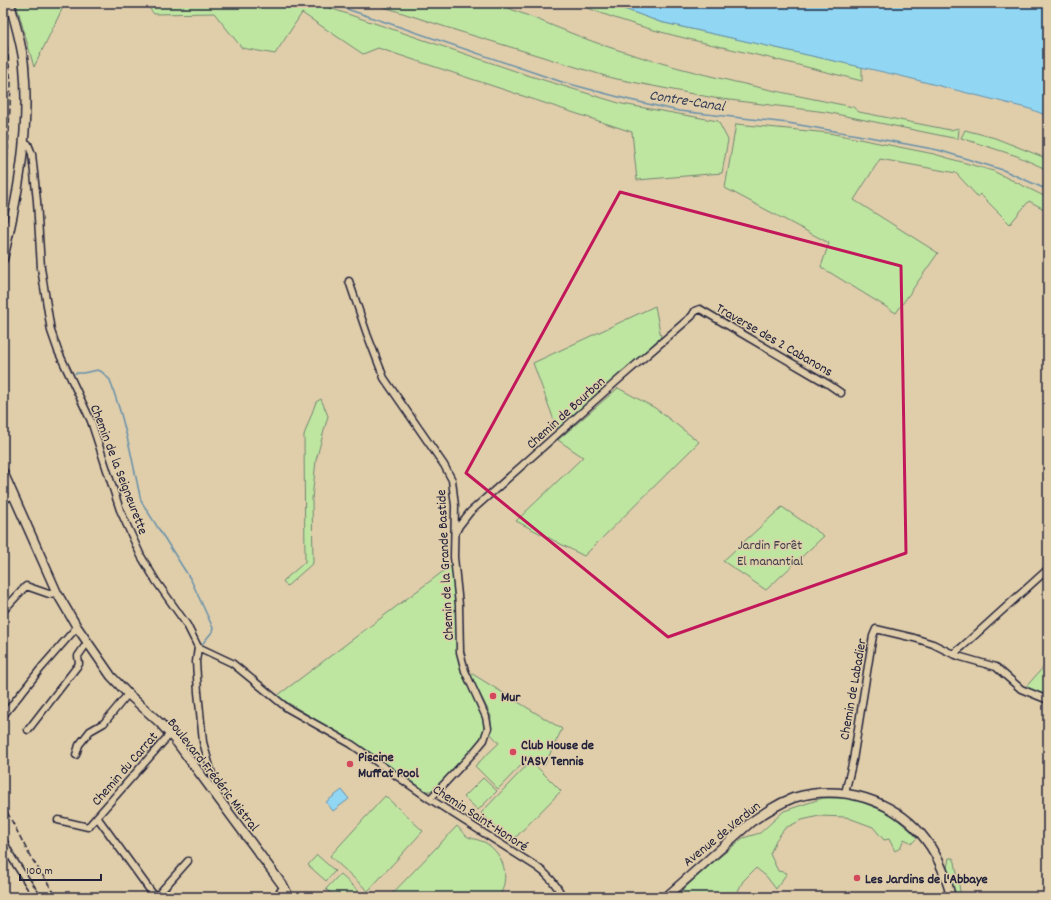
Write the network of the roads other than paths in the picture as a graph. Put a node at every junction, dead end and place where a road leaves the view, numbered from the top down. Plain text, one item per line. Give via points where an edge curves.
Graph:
1 (10, 3) edge
2 (24, 142) junction
3 (3, 259) edge
4 (349, 281) dead end
5 (695, 311) joint
6 (841, 393) dead end
7 (3, 472) edge
8 (13, 494) junction
9 (3, 501) edge
10 (454, 535) junction
11 (1048, 569) edge
12 (57, 593) junction
13 (3, 611) edge
14 (77, 627) junction
15 (87, 643) junction
16 (198, 647) junction
17 (953, 654) junction
18 (128, 694) junction
19 (1048, 700) edge
20 (3, 716) edge
21 (28, 730) dead end
22 (170, 734) junction
23 (76, 755) dead end
24 (845, 793) junction
25 (216, 794) junction
26 (430, 798) junction
27 (97, 817) junction
28 (58, 820) dead end
29 (3, 840) edge
30 (188, 861) dead end
31 (683, 881) junction
32 (284, 888) junction
33 (38, 897) edge
34 (156, 897) edge
35 (274, 897) edge
36 (289, 897) edge
37 (296, 897) edge
38 (563, 897) edge
39 (662, 897) edge
40 (666, 897) edge
41 (951, 897) edge

1 - 2 main road via 24,67
2 - 3 main road
2 - 16 street, Chemin de la Seigneurette via 28,144 32,154 41,268 51,331 90,421 120,510 141,556 187,624
4 - 10 street, Chemin de la Grande Bastide via 384,378 452,480 455,506
5 - 6 street, Traverse des 2 Cabanons via 700,309
5 - 10 street, Chemin de Bourbon via 470,512
7 - 8 main road, Boulevard Frédéric Mistral
8 - 9 street
8 - 12 main road, Boulevard Frédéric Mistral
10 - 26 street, Chemin de la Grande Bastide via 460,652 488,728 484,740
11 - 17 street
12 - 13 street via 49,594 26,586
12 - 14 main road, Boulevard Frédéric Mistral
14 - 15 main road, Boulevard Frédéric Mistral
14 - 20 street
15 - 18 main road, Boulevard Frédéric Mistral
15 - 21 street via 78,656 79,664
16 - 25 street via 196,662 203,742 218,788
16 - 26 street, Chemin Saint-Honoré via 232,664 287,708 351,744
17 - 19 street via 996,667 1021,689
17 - 24 street, Chemin de Labadier via 933,644 876,629
18 - 22 main road, Boulevard Frédéric Mistral
18 - 23 street via 104,723 90,731 79,745
22 - 25 main road, Boulevard Frédéric Mistral
22 - 27 street, Chemin du Carrat
24 - 31 main road, Avenue de Verdun via 806,795 773,807 751,822
24 - 41 main road, Avenue de Verdun via 882,804 898,813 915,828 930,845 938,860
25 - 32 main road, Boulevard Frédéric Mistral
26 - 38 street, Chemin Saint-Honoré via 547,874
27 - 28 street, Chemin du Carrat via 88,828
27 - 34 street, Chemin du Carrat
29 - 33 street
30 - 34 street
31 - 39 main road, Avenue de Verdun
31 - 40 main road, Avenue de Verdun
32 - 35 street
32 - 36 main road, Boulevard Frédéric Mistral
32 - 37 main road, Boulevard Frédéric Mistral

